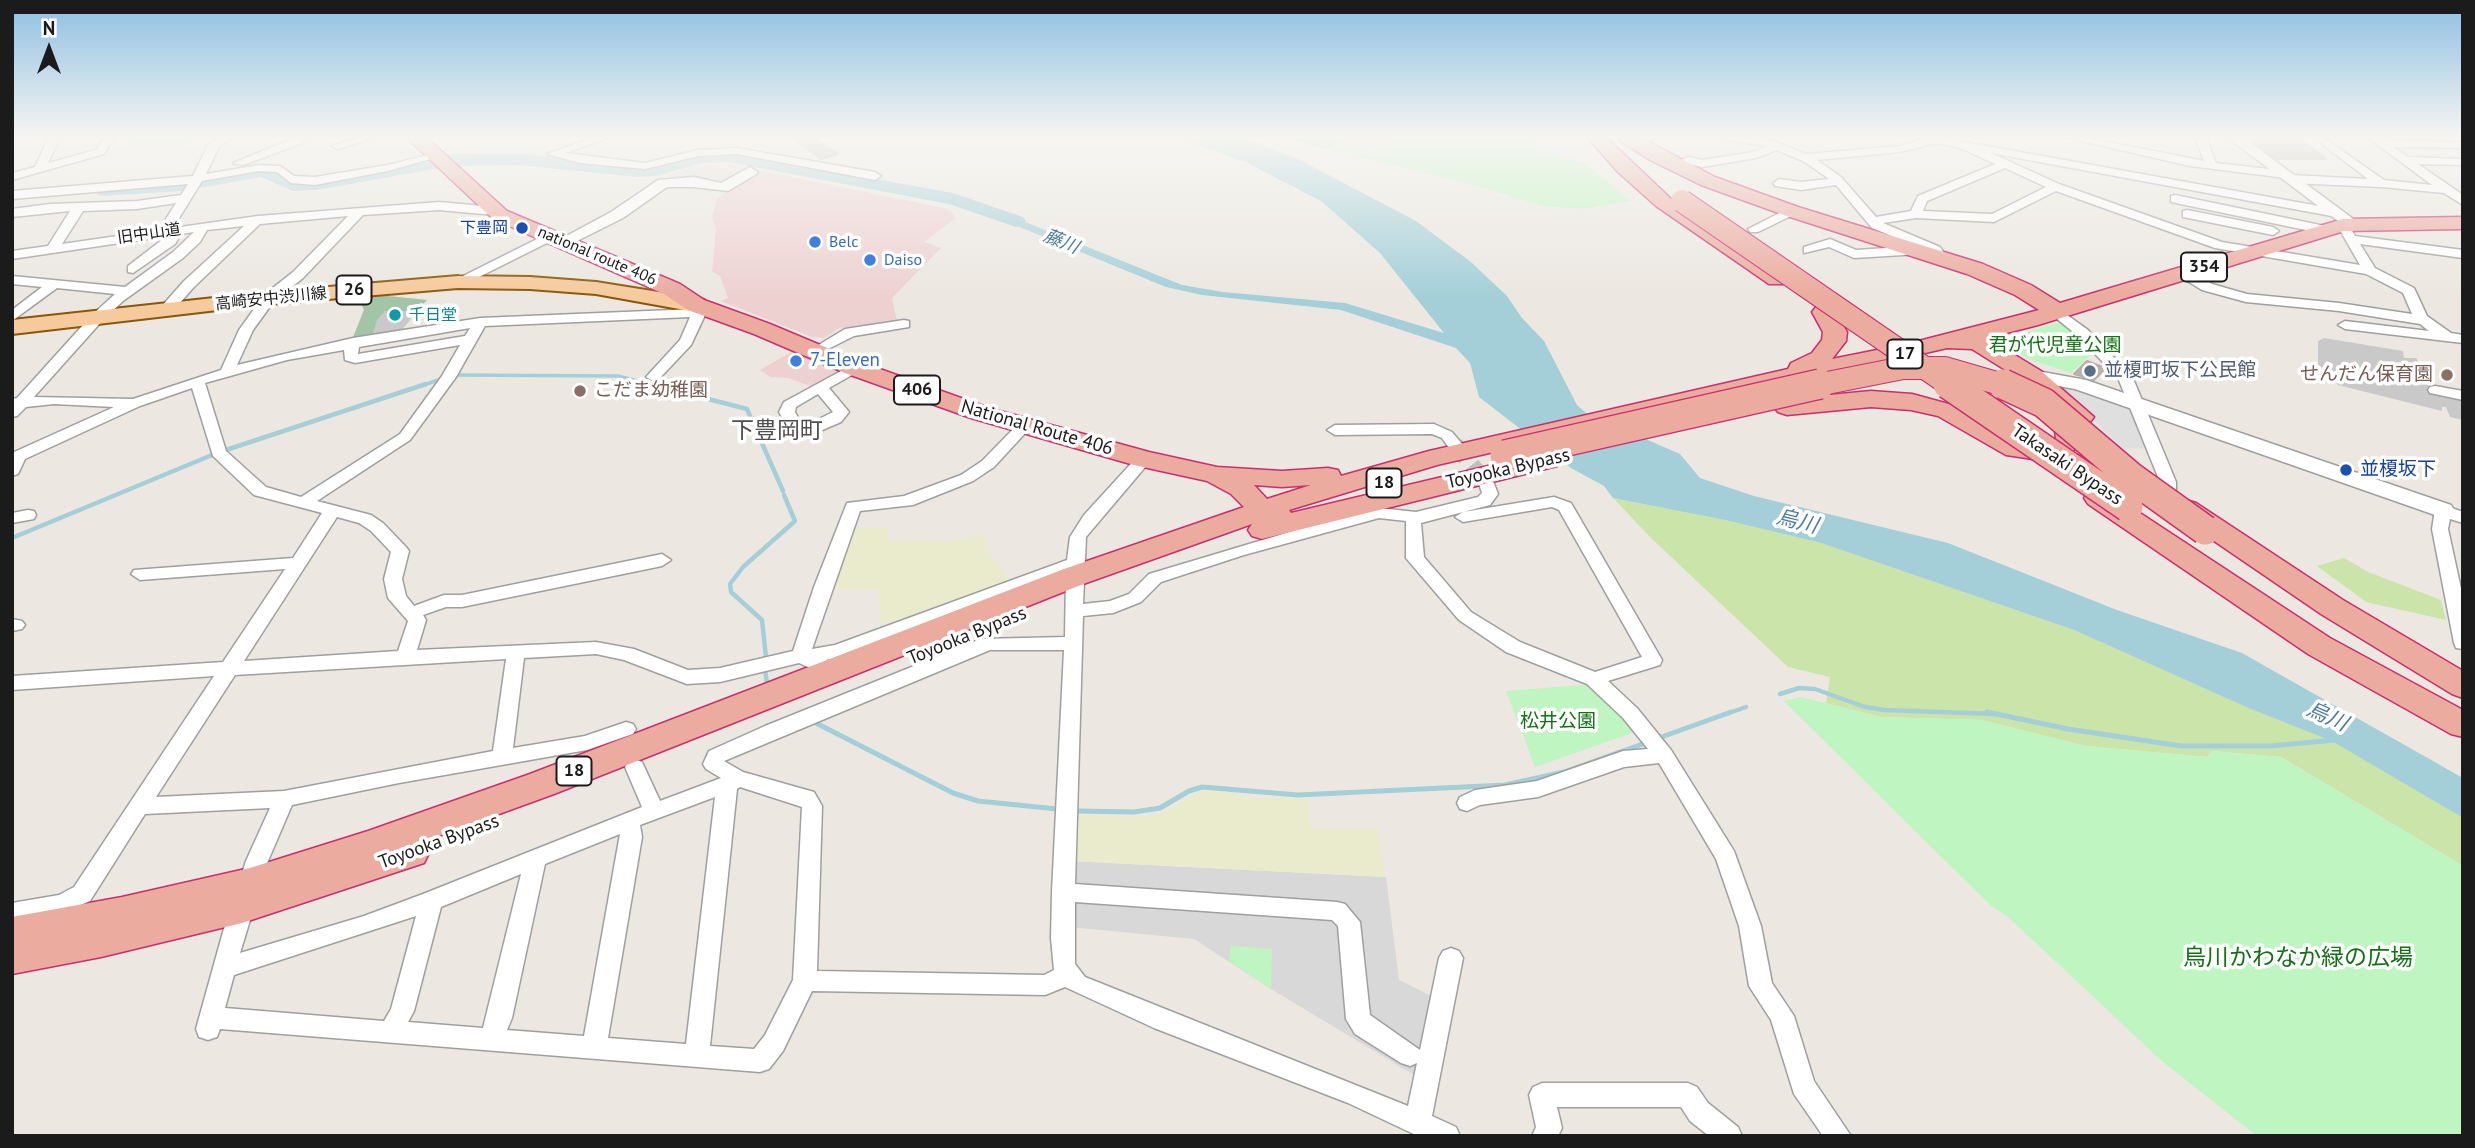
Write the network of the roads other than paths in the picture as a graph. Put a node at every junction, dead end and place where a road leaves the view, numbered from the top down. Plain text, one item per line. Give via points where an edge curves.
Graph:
1 (35, 191) edge
2 (174, 191) edge
3 (190, 191) edge
4 (473, 191) edge
5 (652, 191) edge
6 (1650, 191) edge
7 (1672, 191) edge
8 (1677, 191) edge
9 (1734, 191) edge
10 (1847, 191) edge
11 (1942, 191) edge
12 (2049, 191) edge
13 (2066, 191) edge
14 (2177, 191) edge
15 (2199, 191) edge
16 (2301, 191) edge
17 (2444, 191) edge
18 (2448, 191) joint
19 (12, 195) edge
20 (1686, 200) junction
21 (2463, 201) edge
22 (78, 208) junction
23 (360, 211) junction
24 (495, 211) junction
25 (1791, 211) junction
26 (12, 214) edge
27 (1916, 214) junction
28 (2187, 214) dead end
29 (258, 220) junction
30 (1874, 221) junction
31 (2463, 223) edge
32 (203, 227) junction
33 (2336, 228) junction
34 (1754, 229) dead end
35 (170, 232) junction
36 (558, 238) junction
37 (52, 248) junction
38 (1809, 250) dead end
39 (2255, 251) junction
40 (1931, 254) junction
41 (2463, 254) edge
42 (12, 255) edge
43 (133, 269) dead end
44 (2370, 271) junction
45 (2184, 273) junction
46 (458, 282) junction
47 (16, 283) edge
48 (53, 285) junction
49 (128, 291) junction
50 (269, 298) junction
51 (701, 309) junction
52 (166, 310) junction
53 (2056, 311) junction
54 (12, 317) edge
55 (97, 318) junction
56 (2030, 320) junction
57 (2423, 320) junction
58 (480, 322) junction
59 (1830, 322) junction
60 (904, 324) dead end
61 (2345, 326) dead end
62 (12, 327) edge
63 (471, 339) junction
64 (2455, 339) edge
65 (353, 342) junction
66 (1977, 342) junction
67 (814, 352) junction
68 (1936, 359) joint
69 (1891, 360) junction
70 (854, 368) junction
71 (227, 372) junction
72 (653, 377) dead end
73 (197, 381) junction
74 (2038, 381) junction
75 (821, 388) dead end
76 (1723, 390) junction
77 (2435, 390) dead end
78 (2463, 396) edge
79 (135, 403) junction
80 (2137, 403) junction
81 (16, 406) edge
82 (1945, 407) junction
83 (1735, 416) junction
84 (1988, 424) junction
85 (1024, 426) junction
86 (1335, 430) dead end
87 (1455, 445) tunnel mouth
88 (1505, 455) junction
89 (1144, 459) junction
90 (1429, 459) junction
91 (14, 461) edge
92 (1206, 472) junction
93 (1487, 484) dead end
94 (2143, 501) junction
95 (303, 503) junction
96 (332, 510) junction
97 (2443, 510) junction
98 (1264, 512) junction
99 (1416, 517) junction
100 (1304, 518) junction
101 (2463, 518) edge
102 (662, 560) dead end
103 (296, 563) junction
104 (140, 574) dead end
105 (2456, 584) edge
106 (1075, 586) junction
107 (412, 613) junction
108 (1074, 643) junction
109 (2463, 643) edge
110 (516, 651) junction
111 (407, 657) junction
112 (813, 662) junction
113 (229, 669) junction
114 (1594, 679) junction
115 (12, 683) edge
116 (2463, 686) edge
117 (2463, 694) edge
118 (2463, 703) edge
119 (2463, 714) edge
120 (2463, 725) edge
121 (626, 729) dead end
122 (1656, 744) junction
123 (502, 758) junction
124 (635, 767) junction
125 (732, 781) junction
126 (284, 799) junction
127 (1467, 803) dead end
128 (141, 806) junction
129 (654, 811) junction
130 (629, 821) junction
131 (535, 860) junction
132 (1063, 892) junction
133 (246, 895) junction
134 (431, 901) junction
135 (12, 912) edge
136 (12, 933) edge
137 (12, 957) edge
138 (1451, 958) dead end
139 (225, 968) junction
140 (1068, 975) junction
141 (805, 981) junction
142 (390, 1033) junction
143 (490, 1041) junction
144 (594, 1048) junction
145 (1410, 1055) dead end
146 (697, 1057) junction
147 (1418, 1121) junction
148 (1447, 1136) edge
149 (1545, 1136) edge
150 (1729, 1136) edge
151 (1838, 1136) edge

1 - 19 street
2 - 22 street via 137,205
3 - 35 street
4 - 24 highway, 406
5 - 36 street via 617,215
6 - 59 highway, 17
7 - 20 highway, 17
8 - 20 highway, 17
9 - 25 highway, 17
10 - 30 street
11 - 27 street via 1922,199
12 - 27 street via 1994,218
13 - 39 street via 2219,246
14 - 33 street via 2172,203
15 - 33 street
16 - 33 street
17 - 18 street
18 - 21 street
20 - 94 highway, Takasaki Bypass / 17, bridge
22 - 26 street
22 - 37 street
23 - 24 street, 旧中山道 via 439,206
23 - 29 street, 旧中山道
23 - 50 street
24 - 36 highway, national route 406 / 406
25 - 34 street
25 - 40 highway, 17
27 - 30 street
28 - 33 street via 2211,221
29 - 32 street, 旧中山道
29 - 52 street
30 - 40 street via 1935,250
31 - 33 highway, 354
32 - 35 street, 旧中山道
32 - 49 street via 178,255
33 - 39 highway, 354
33 - 41 street
33 - 44 street
35 - 37 street, 旧中山道
35 - 43 street via 171,241
36 - 46 street
36 - 51 highway, national route 406 / 406 via 672,289
37 - 42 street, 旧中山道
38 - 40 street via 1832,243 1854,254
39 - 44 street
39 - 45 highway, 354
40 - 53 highway, 17 via 2007,281
44 - 57 street via 2409,291
45 - 53 highway, 354
45 - 57 street via 2207,287 2246,298
46 - 50 main road, 高崎安中渋川線 / 26
46 - 51 main road, 高崎安中渋川線 / 26 via 586,287
47 - 48 street
48 - 49 street
48 - 54 street
49 - 55 street
50 - 52 main road, 高崎安中渋川線 / 26
50 - 71 street via 246,330
51 - 58 street
51 - 67 highway, National Route 406 / 406
51 - 72 street via 686,342
52 - 55 main road, 高崎安中渋川線 / 26
53 - 56 highway, 354
53 - 80 street via 2119,369
55 - 62 main road, 高崎安中渋川線 / 26
55 - 81 street
56 - 66 highway, 354
56 - 69 highway, 354
57 - 64 street
58 - 63 street
58 - 65 street
59 - 69 highway, 17
59 - 76 highway via 1834,341 1828,352 1808,365
60 - 67 street via 850,332
61 - 64 street
63 - 65 street via 355,359 350,357
63 - 95 street via 405,437
65 - 71 street
66 - 68 highway, 354
66 - 69 highway
66 - 74 highway
67 - 70 highway, National Route 406 / 406
68 - 69 highway, Toyooka Bypass / 18
69 - 76 highway, Toyooka Bypass / 18
69 - 83 highway, Toyooka Bypass / 18
70 - 75 street
70 - 85 highway, National Route 406 / 406
71 - 73 street
73 - 79 street
73 - 95 street via 219,453 260,491
74 - 80 street via 2070,381
74 - 82 highway via 2062,410 2069,430 2066,445 2053,454 2015,449
74 - 84 highway via 1986,374 1958,377 1945,384 1949,397
74 - 94 highway
76 - 88 highway, Toyooka Bypass / 18
77 - 78 street
79 - 81 street
79 - 91 street
80 - 94 street via 2168,482 2168,490
80 - 97 street
82 - 83 highway via 1886,399
82 - 84 highway
83 - 88 highway, Toyooka Bypass / 18
84 - 120 highway via 2277,620
85 - 89 highway, National Route 406 / 406
85 - 112 street via 988,464 967,478 907,500 853,507 823,587
86 - 87 street via 1434,429
88 - 90 highway, Toyooka Bypass / 18
88 - 98 highway, 18
88 - 100 highway, Toyooka Bypass / 18
88 - 117 highway, bridge via 1868,373 1945,368 1997,381 2044,403 2131,477 2205,530 2323,610
89 - 92 highway, 406
89 - 106 street via 1078,537
90 - 92 highway, 406 via 1314,478
90 - 98 highway, Toyooka Bypass / 18
92 - 98 highway, 406 via 1241,488
93 - 99 street via 1490,494 1484,501
94 - 116 highway via 2252,556
94 - 118 highway, Takasaki Bypass / 17 via 2302,612
94 - 119 highway, Takasaki Bypass / 17 via 2334,642
95 - 96 street
96 - 103 street
96 - 107 street via 365,519 400,551 393,579 397,597
97 - 101 street
97 - 105 street via 2441,537
98 - 100 highway
98 - 106 highway, Toyooka Bypass / 18
99 - 106 street via 1379,513 1287,536 1154,578 1135,598 1113,607
99 - 114 street via 1412,524 1415,558 1465,616 1513,647
99 - 114 street via 1446,519 1554,502 1565,507 1653,660
100 - 106 highway, Toyooka Bypass / 18
102 - 107 street via 444,601
103 - 104 street
103 - 113 street
105 - 109 street
106 - 108 street
106 - 112 highway, Toyooka Bypass / 18
106 - 124 highway, Toyooka Bypass / 18
107 - 111 street via 418,620
108 - 125 street via 988,644 772,731 716,756 713,764
108 - 132 street
110 - 111 street
110 - 112 street via 612,650 687,677 720,675 775,660
110 - 123 street
111 - 113 street
112 - 133 highway, Toyooka Bypass / 18 via 530,789
113 - 115 street
113 - 128 street
114 - 122 street
121 - 123 street via 587,743
122 - 127 street via 1538,789
122 - 151 street via 1726,857 1750,926 1762,986 1782,1016 1803,1086
123 - 126 street
124 - 129 street
124 - 133 highway, Toyooka Bypass / 18 via 372,867
125 - 129 street
125 - 141 street via 807,797 812,806
125 - 146 street
126 - 128 street
126 - 133 street
128 - 135 street via 82,894 62,904
129 - 130 street
130 - 131 street
130 - 144 street via 631,837
131 - 134 street
131 - 143 street via 500,1018
132 - 140 street via 1063,965
132 - 145 street via 1336,911 1349,922 1358,1019
133 - 136 highway, Toyooka Bypass / 18
133 - 137 highway, Toyooka Bypass / 18 via 150,929
133 - 139 street
134 - 139 street
134 - 142 street via 402,1011
138 - 147 street
139 - 142 street via 210,1024
140 - 141 street via 1045,985
140 - 147 street via 1077,984 1162,1020
141 - 146 street via 760,1061
142 - 143 street
143 - 144 street
144 - 146 street
147 - 148 street
149 - 150 street via 1549,1128 1542,1095 1688,1096 1699,1112

